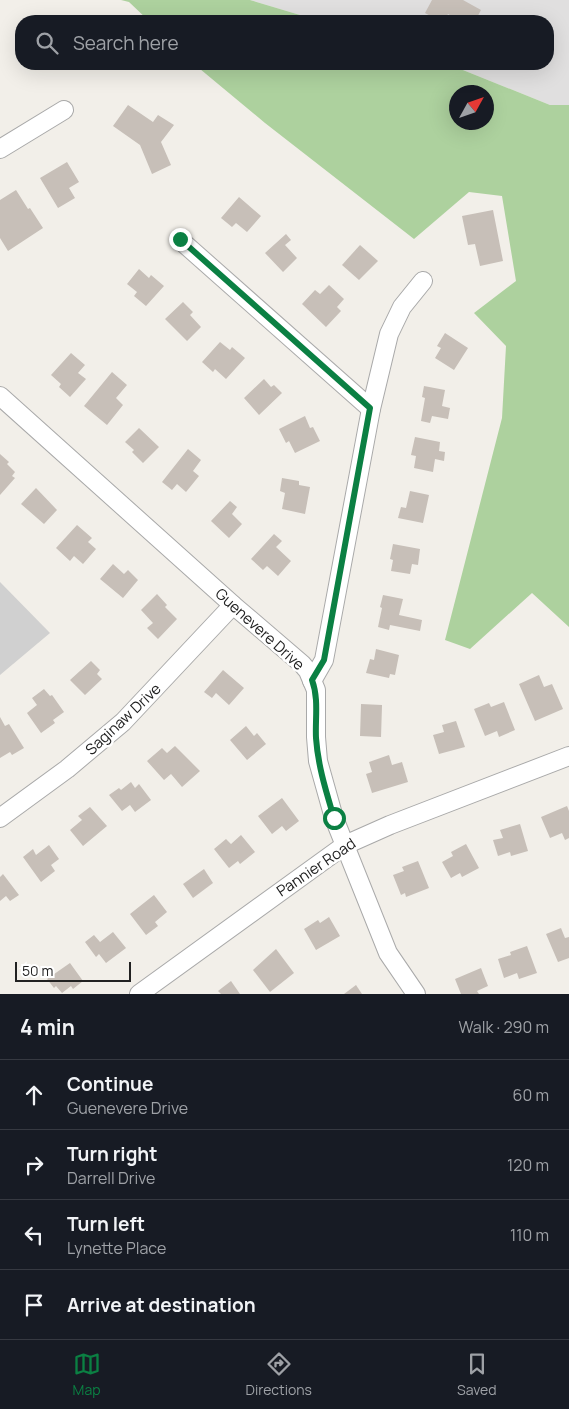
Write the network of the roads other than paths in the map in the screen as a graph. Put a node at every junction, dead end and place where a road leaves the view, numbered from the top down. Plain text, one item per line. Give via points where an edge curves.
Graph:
1 (64, 110) dead end
2 (0, 149) edge
3 (180, 239) dead end
4 (423, 281) dead end
5 (0, 396) edge
6 (370, 408) junction
7 (233, 605) junction
8 (312, 680) junction
9 (569, 756) edge
10 (0, 818) edge
11 (345, 845) junction
12 (139, 994) edge
13 (416, 994) edge

1 - 2 street
3 - 6 street
4 - 6 street via 402,307 389,334
5 - 7 street, Guenevere Drive
6 - 8 street via 324,660
7 - 8 street, Guenevere Drive via 302,664
7 - 10 street, Saginaw Drive via 123,722 79,760
8 - 11 street, Guenevere Drive via 317,699 318,761
9 - 11 street, Pannier Road
11 - 12 street, Pannier Road
11 - 13 street, Guenevere Drive via 388,953

